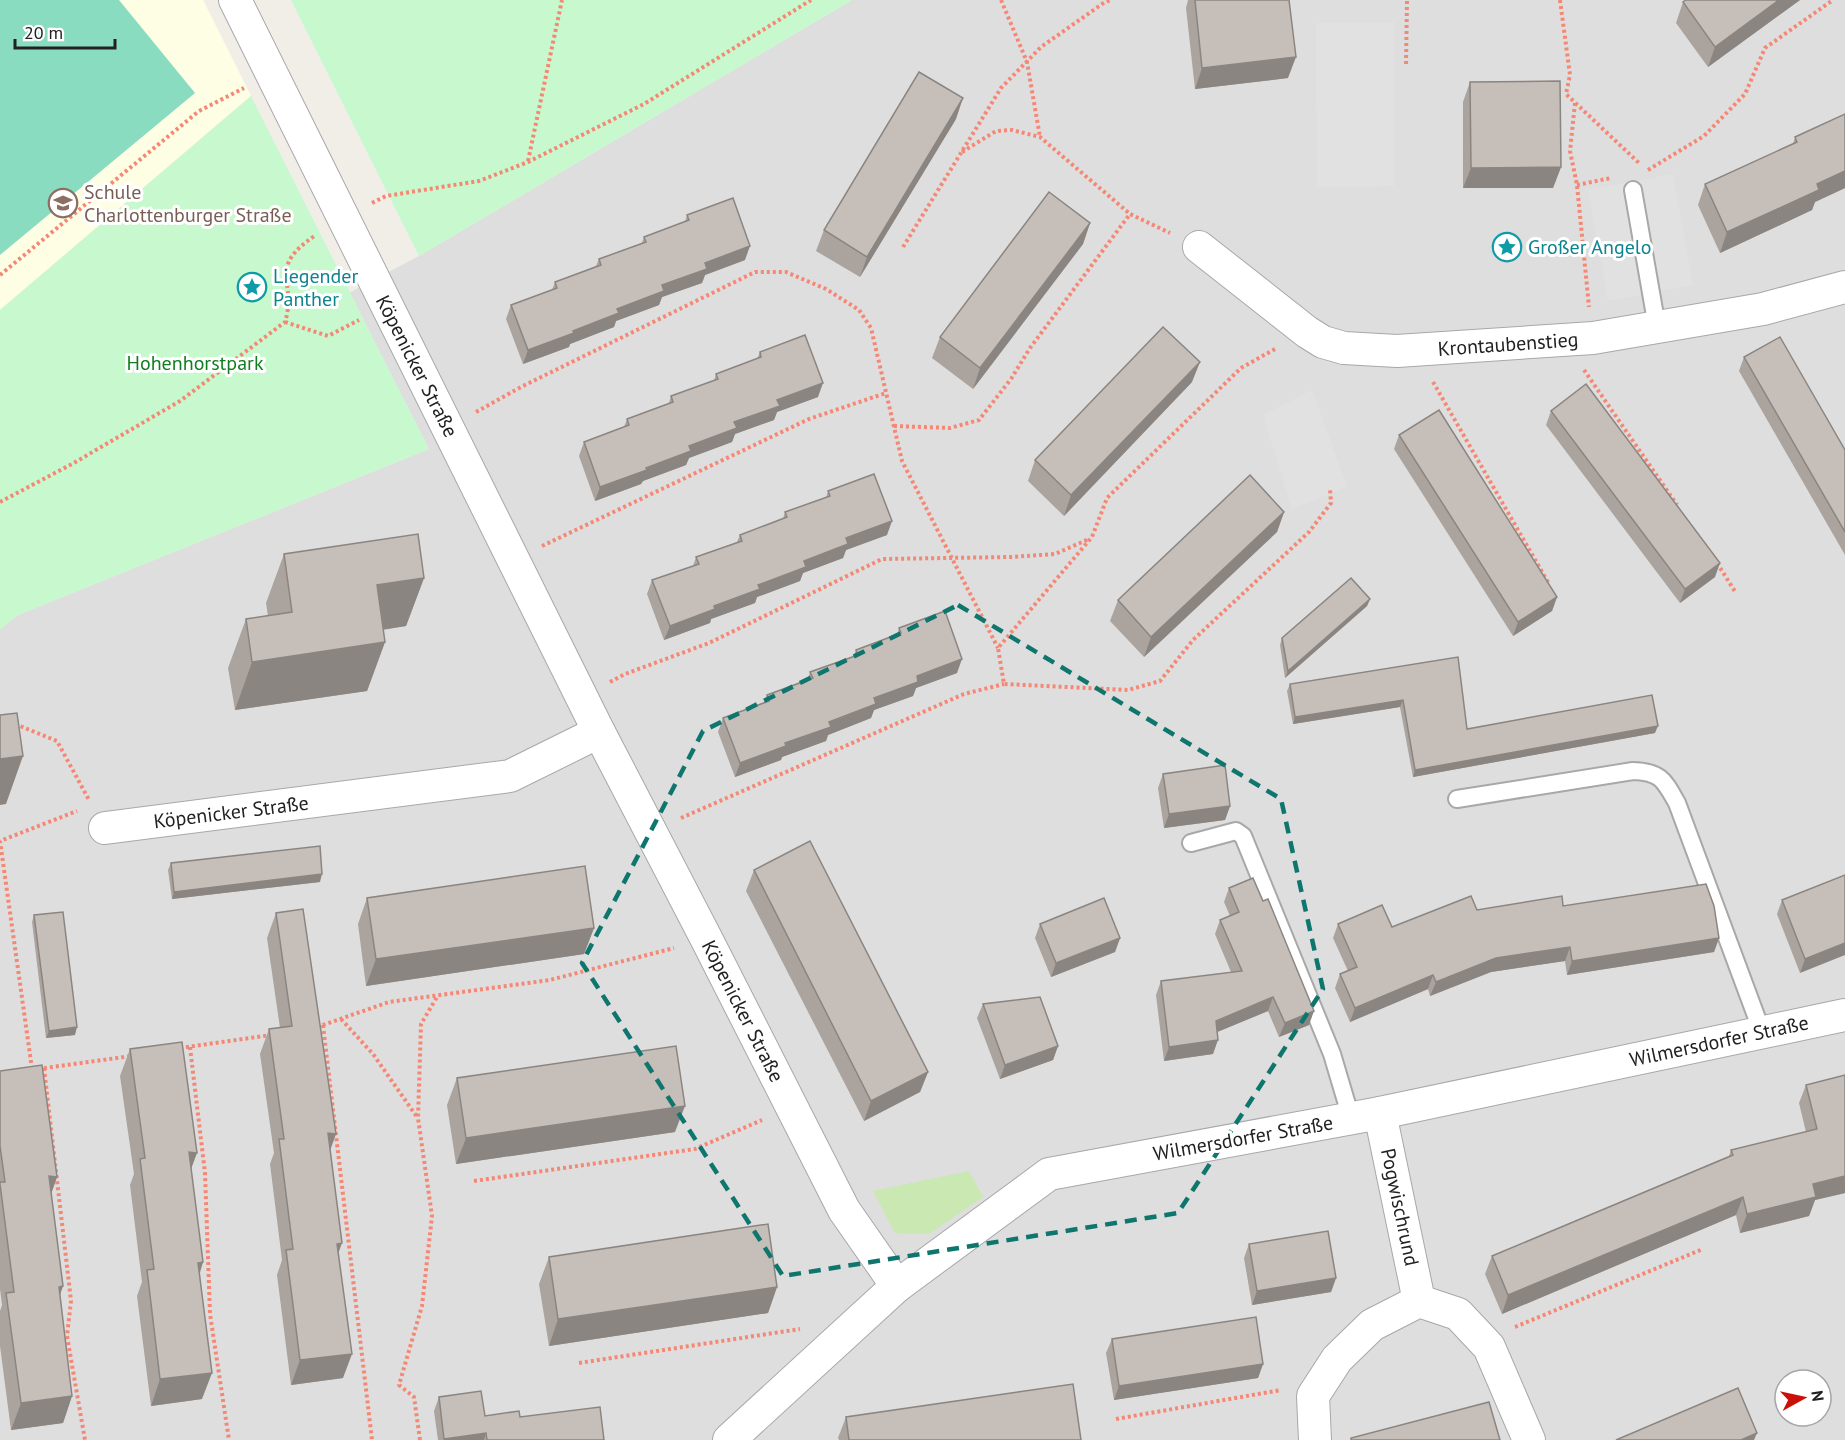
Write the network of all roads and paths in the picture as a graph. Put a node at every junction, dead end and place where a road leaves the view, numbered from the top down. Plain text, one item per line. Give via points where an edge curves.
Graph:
1 (235, 0) edge
2 (561, 0) edge
3 (811, 0) edge
4 (1001, 0) edge
5 (1111, 0) edge
6 (1407, 0) edge
7 (1560, 0) edge
8 (1833, 0) edge
9 (1027, 62) junction
10 (1406, 64) dead end
11 (271, 74) junction
12 (1575, 102) junction
13 (1040, 137) junction
14 (960, 153) junction
15 (528, 162) junction
16 (1633, 190) dead end
17 (1130, 214) junction
18 (343, 218) junction
19 (311, 239) dead end
20 (903, 247) dead end
21 (1199, 247) joint
22 (0, 275) edge
23 (1845, 287) edge
24 (387, 306) junction
25 (285, 322) junction
26 (1657, 327) junction
27 (1307, 332) junction
28 (1578, 339) junction
29 (1414, 350) junction
30 (886, 393) junction
31 (894, 426) junction
32 (447, 427) junction
33 (1330, 488) dead end
34 (0, 502) edge
35 (1683, 515) edge
36 (1092, 537) junction
37 (1710, 554) edge
38 (953, 558) junction
39 (514, 560) junction
40 (1549, 585) edge
41 (1737, 592) dead end
42 (998, 648) junction
43 (1004, 684) junction
44 (582, 696) junction
45 (9, 722) edge
46 (599, 732) junction
47 (1457, 799) dead end
48 (98, 817) junction
49 (652, 834) junction
50 (1191, 843) dead end
51 (707, 940) junction
52 (438, 996) junction
53 (1845, 1015) edge
54 (341, 1019) junction
55 (323, 1025) junction
56 (309, 1030) edge
57 (1762, 1032) junction
58 (273, 1035) edge
59 (190, 1047) junction
60 (179, 1048) edge
61 (134, 1055) edge
62 (44, 1068) junction
63 (32, 1070) junction
64 (21, 1072) edge
65 (792, 1107) junction
66 (1366, 1116) junction
67 (417, 1118) junction
68 (474, 1181) dead end
69 (1703, 1250) dead end
70 (897, 1286) junction
71 (1419, 1302) junction
72 (801, 1329) dead end
73 (1482, 1340) junction
74 (579, 1363) dead end
75 (1313, 1396) junction
76 (1116, 1419) dead end
77 (733, 1439) edge
78 (85, 1440) edge
79 (229, 1440) edge
80 (372, 1440) edge
81 (420, 1440) edge
82 (1315, 1440) edge
83 (1529, 1440) edge

1 - 11 street, Köpenicker Straße
2 - 15 path
3 - 15 path via 644,104
4 - 9 path
5 - 9 path via 1041,47
6 - 10 path
7 - 12 path via 1570,75 1566,94
8 - 12 path via 1765,48 1745,94 1704,136 1647,171
9 - 13 path
9 - 14 path via 1000,87
11 - 18 street, Köpenicker Straße
11 - 22 path via 199,111
12 - 28 path via 1570,151 1577,185
13 - 14 path via 1012,130 996,131
13 - 17 path
14 - 20 path
15 - 18 path via 479,181 386,196
16 - 26 lane
17 - 21 path
17 - 31 path via 979,420 950,428
18 - 24 street, Köpenicker Straße
19 - 25 path via 292,255 285,269
21 - 27 street, Krontaubenstieg
23 - 26 street, Krontaubenstieg via 1763,309
24 - 25 path via 328,336
24 - 32 street, Köpenicker Straße
25 - 34 path via 180,400
26 - 28 street, Krontaubenstieg
27 - 29 street, Krontaubenstieg via 1344,348
27 - 36 path via 1241,368 1107,498
28 - 29 street, Krontaubenstieg
28 - 35 path
29 - 40 path
30 - 31 path
30 - 32 path via 871,328 859,310 826,289 786,272 755,272
30 - 39 path via 810,419
31 - 38 path via 902,461
32 - 39 street, Köpenicker Straße
33 - 43 path via 1331,503 1309,532 1193,640 1160,681 1128,690
36 - 38 path via 1055,554
36 - 42 path
37 - 41 path
38 - 42 path
38 - 44 path via 882,560 709,643 625,674
39 - 44 street, Köpenicker Straße
42 - 43 path
43 - 49 path via 964,694 696,810
44 - 46 street, Köpenicker Straße
45 - 48 path via 57,741
46 - 48 street, Köpenicker Straße via 510,776
46 - 49 street, Köpenicker Straße
47 - 57 lane via 1633,771 1651,771 1664,780 1677,803
48 - 63 path via 0,841
49 - 51 street, Köpenicker Straße
50 - 66 lane via 1236,831 1243,836 1332,1054
51 - 52 path via 550,980
51 - 65 street, Köpenicker Straße
52 - 54 path via 389,1002
52 - 67 path via 421,1024
53 - 57 street, Wilmersdorfer Straße
54 - 55 path
54 - 67 path via 373,1054
55 - 56 path
55 - 80 path
57 - 66 street, Wilmersdorfer Straße
58 - 59 path
59 - 60 path
59 - 79 path via 205,1173 210,1314
61 - 62 path
62 - 63 path
62 - 78 path via 71,1301 67,1336
63 - 64 path
65 - 68 path via 695,1149
65 - 70 street, Köpenicker Straße via 844,1210
66 - 70 street, Wilmersdorfer Straße via 1049,1174
66 - 71 street, Pogwischrund
67 - 81 path via 432,1216 422,1306 399,1385 414,1397
69 - 73 path
70 - 77 street, Wilmersdorfer Straße
71 - 73 street via 1458,1314
71 - 75 street via 1372,1325 1336,1359
72 - 74 path
73 - 83 street via 1489,1347
75 - 76 path via 1291,1389
75 - 82 street

